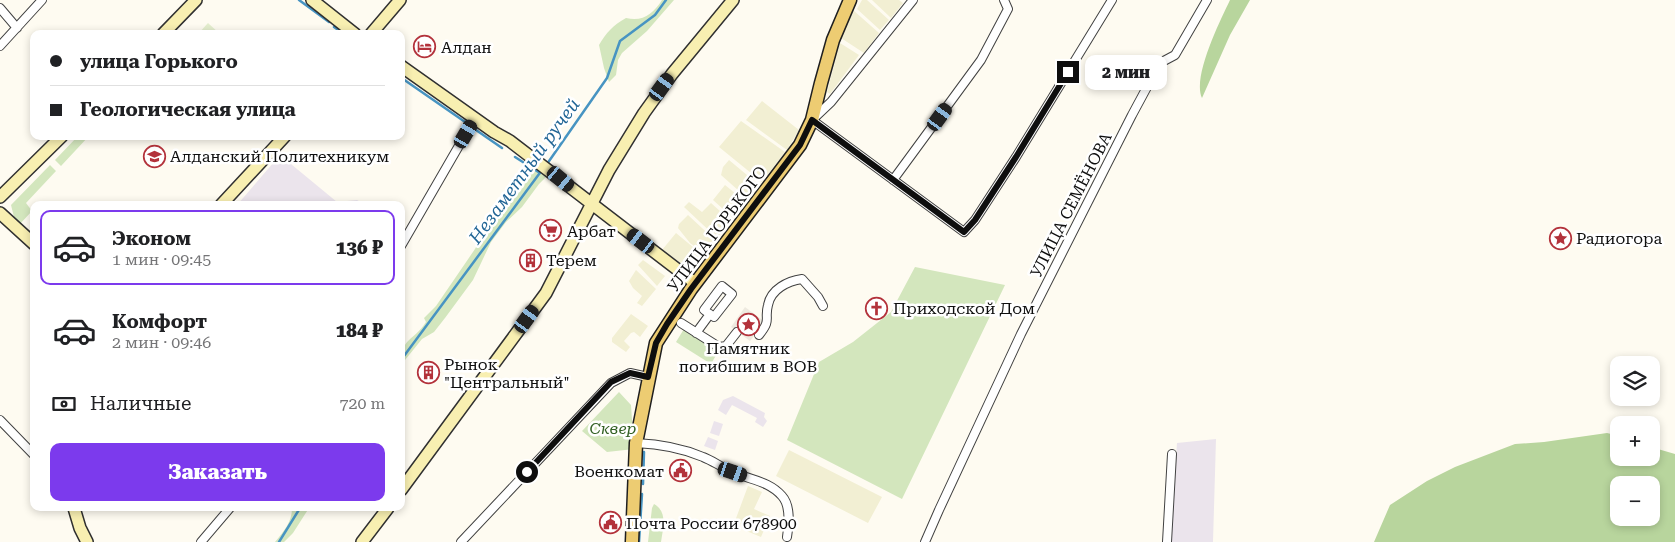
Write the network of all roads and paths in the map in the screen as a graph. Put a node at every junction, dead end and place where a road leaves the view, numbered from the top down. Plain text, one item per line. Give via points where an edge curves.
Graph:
1 (42, 0) edge
2 (196, 0) edge
3 (312, 0) edge
4 (400, 0) edge
5 (733, 0) edge
6 (850, 0) edge
7 (913, 0) edge
8 (1004, 0) edge
9 (1112, 0) edge
10 (1207, 0) edge
11 (0, 8) edge
12 (18, 28) junction
13 (167, 30) edge
14 (350, 30) edge
15 (374, 30) edge
16 (0, 46) edge
17 (405, 69) edge
18 (475, 118) junction
19 (812, 120) junction
20 (58, 140) edge
21 (281, 140) edge
22 (893, 180) junction
23 (0, 197) edge
24 (225, 201) edge
25 (591, 204) junction
26 (0, 213) edge
27 (405, 239) edge
28 (30, 240) edge
29 (696, 284) junction
30 (823, 306) dead end
31 (710, 314) dead end
32 (681, 323) dead end
33 (737, 332) dead end
34 (696, 333) junction
35 (759, 335) dead end
36 (648, 377) junction
37 (0, 420) edge
38 (636, 443) junction
39 (30, 451) edge
40 (1172, 454) dead end
41 (405, 485) edge
42 (75, 511) edge
43 (227, 511) edge
44 (386, 511) edge
45 (787, 537) dead end
46 (87, 542) edge
47 (201, 542) edge
48 (362, 542) edge
49 (462, 542) edge
50 (632, 542) edge
51 (926, 542) edge
52 (1167, 542) edge

1 - 12 street
2 - 13 street
3 - 14 street
4 - 15 street
5 - 25 street via 644,113
6 - 19 main road via 833,40
7 - 19 street, УЛИЦА ГОРЬКОГО via 831,102
8 - 22 street via 1008,8 981,60
9 - 22 street via 1016,157 964,232
10 - 51 street, УЛИЦА СЕМЁНОВА via 1175,55 1160,63 1132,115 1021,334
11 - 12 street
12 - 16 street
17 - 18 street
18 - 25 street
18 - 27 street
19 - 22 street
19 - 29 main road, УЛИЦА ГОРЬКОГО via 800,145
20 - 23 street
21 - 24 street
25 - 29 street
25 - 41 street via 546,293
26 - 28 street
29 - 36 main road, УЛИЦА ГОРЬКОГО via 656,343
30 - 35 street via 802,279 792,280 773,294 767,306 766,326
31 - 34 street
32 - 34 street
33 - 34 street via 726,346 719,348
36 - 38 main road, УЛИЦА ГОРЬКОГО
36 - 49 street via 630,373 611,382
37 - 39 street
38 - 45 street via 672,447 704,457 731,472 767,484 783,497 789,522
38 - 50 main road, УЛИЦА ГОРЬКОГО
40 - 52 street
42 - 46 street
43 - 47 street
44 - 48 street

